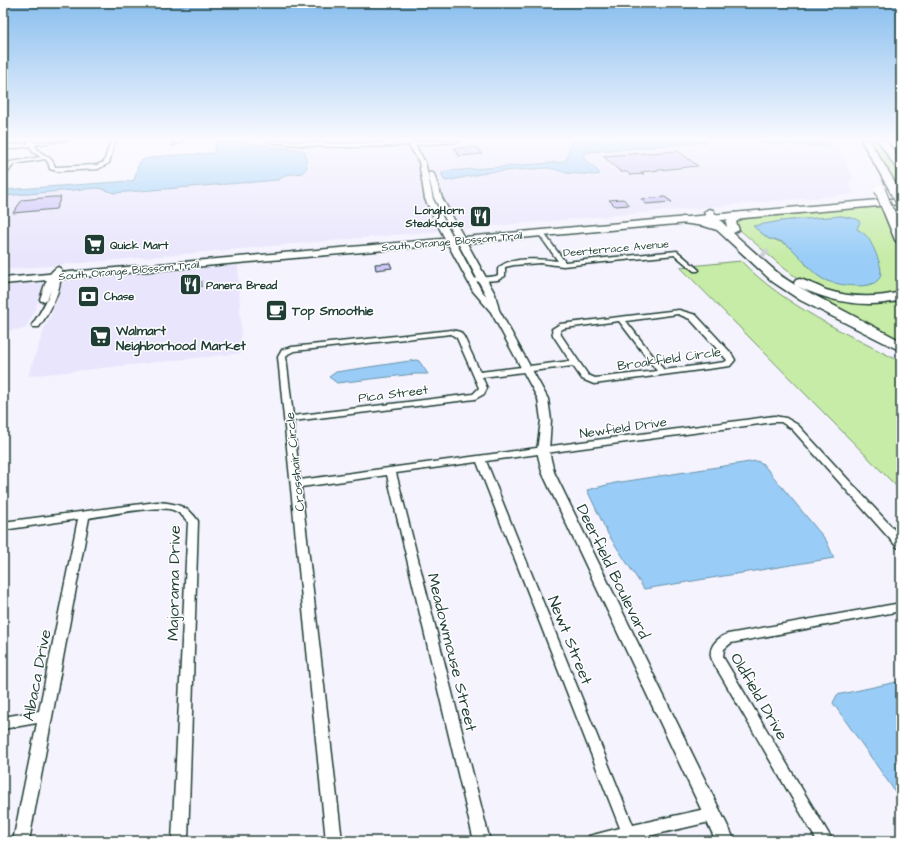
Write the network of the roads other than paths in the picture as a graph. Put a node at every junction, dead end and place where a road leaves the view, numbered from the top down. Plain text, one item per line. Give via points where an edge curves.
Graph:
1 (425, 179) edge
2 (433, 179) edge
3 (877, 179) edge
4 (889, 179) edge
5 (897, 192) edge
6 (438, 198) junction
7 (429, 199) junction
8 (901, 201) edge
9 (742, 215) joint
10 (682, 220) junction
11 (718, 221) junction
12 (583, 223) junction
13 (568, 231) junction
14 (541, 233) junction
15 (454, 238) junction
16 (901, 240) edge
17 (245, 253) junction
18 (216, 262) junction
19 (563, 264) junction
20 (696, 270) dead end
21 (3, 274) edge
22 (56, 274) junction
23 (484, 280) junction
24 (3, 281) edge
25 (472, 281) junction
26 (901, 296) edge
27 (495, 311) junction
28 (621, 319) junction
29 (901, 347) edge
30 (575, 363) junction
31 (527, 369) junction
32 (662, 372) junction
33 (477, 375) junction
34 (290, 419) junction
35 (543, 451) junction
36 (480, 459) junction
37 (391, 471) junction
38 (296, 484) junction
39 (84, 515) junction
40 (3, 526) edge
41 (901, 544) edge
42 (901, 607) edge
43 (45, 716) junction
44 (3, 723) edge
45 (714, 814) junction
46 (629, 833) junction
47 (21, 841) edge
48 (180, 841) edge
49 (334, 841) edge
50 (482, 841) edge
51 (594, 841) edge
52 (726, 841) edge
53 (825, 841) edge

1 - 7 street, Deerfield Boulevard
2 - 6 street, Deerfield Boulevard
3 - 16 highway, bridge
4 - 5 highway
5 - 8 highway, bridge
5 - 11 main road, South Orange Blossom Trail
6 - 7 street
6 - 15 street, Deerfield Boulevard
7 - 15 street, Deerfield Boulevard
8 - 9 main road
9 - 11 highway via 731,222
10 - 11 main road, South Orange Blossom Trail
10 - 11 highway via 706,223
10 - 13 main road, South Orange Blossom Trail
11 - 12 main road, South Orange Blossom Trail
11 - 26 highway via 798,282 829,295 866,300
11 - 29 highway via 759,264 785,285
12 - 13 main road
12 - 15 main road, South Orange Blossom Trail
13 - 14 main road, South Orange Blossom Trail
14 - 15 main road, South Orange Blossom Trail
14 - 19 street
15 - 17 main road, South Orange Blossom Trail
15 - 18 main road, South Orange Blossom Trail
15 - 23 street, Deerfield Boulevard
15 - 25 street, Deerfield Boulevard
17 - 18 main road
17 - 22 main road, South Orange Blossom Trail
18 - 22 main road, South Orange Blossom Trail
19 - 20 street, Deerterrace Avenue via 677,253
19 - 23 street, Deerterrace Avenue via 540,261 513,263 503,266 502,276
21 - 22 main road, South Orange Blossom Trail
22 - 22 street via 36,325 46,312
22 - 24 main road, South Orange Blossom Trail
23 - 25 street, Deerterrace Avenue
23 - 27 street, Deerfield Boulevard
25 - 27 street, Deerfield Boulevard via 477,291
27 - 31 street, Deerfield Boulevard
28 - 30 street, Broakfield Circle via 556,329 557,335
28 - 32 street
28 - 32 street, Broakfield Circle via 679,312 687,314 693,317 731,360 727,364
30 - 31 street
30 - 32 street, Broakfield Circle via 585,377 594,381
31 - 33 street
31 - 35 street, Deerfield Boulevard via 543,399 546,420
33 - 34 street, Pica Street via 483,388 475,396
33 - 34 street, Crosshair Circle via 460,337 452,332 292,349 285,352 282,357
34 - 38 street, Crosshair Circle
35 - 36 street, Newfield Drive
35 - 41 street, Newfield Drive via 774,419 783,420 795,427
35 - 45 street, Deerfield Boulevard via 548,472
36 - 37 street, Newfield Drive
36 - 46 street, Newt Street
37 - 38 street, Newfield Drive
37 - 50 street, Meadowmouse Street
38 - 49 street, Crosshair Circle
39 - 40 street, Majorama Drive
39 - 43 street, Albaca Drive
39 - 48 street, Majorama Drive via 157,505 175,506 185,511 193,521
42 - 53 street, Oldfield Drive via 728,639 720,643 717,650 718,658
43 - 44 street
43 - 47 street, Albaca Drive
45 - 46 street
45 - 52 street, Deerfield Boulevard
46 - 51 street

